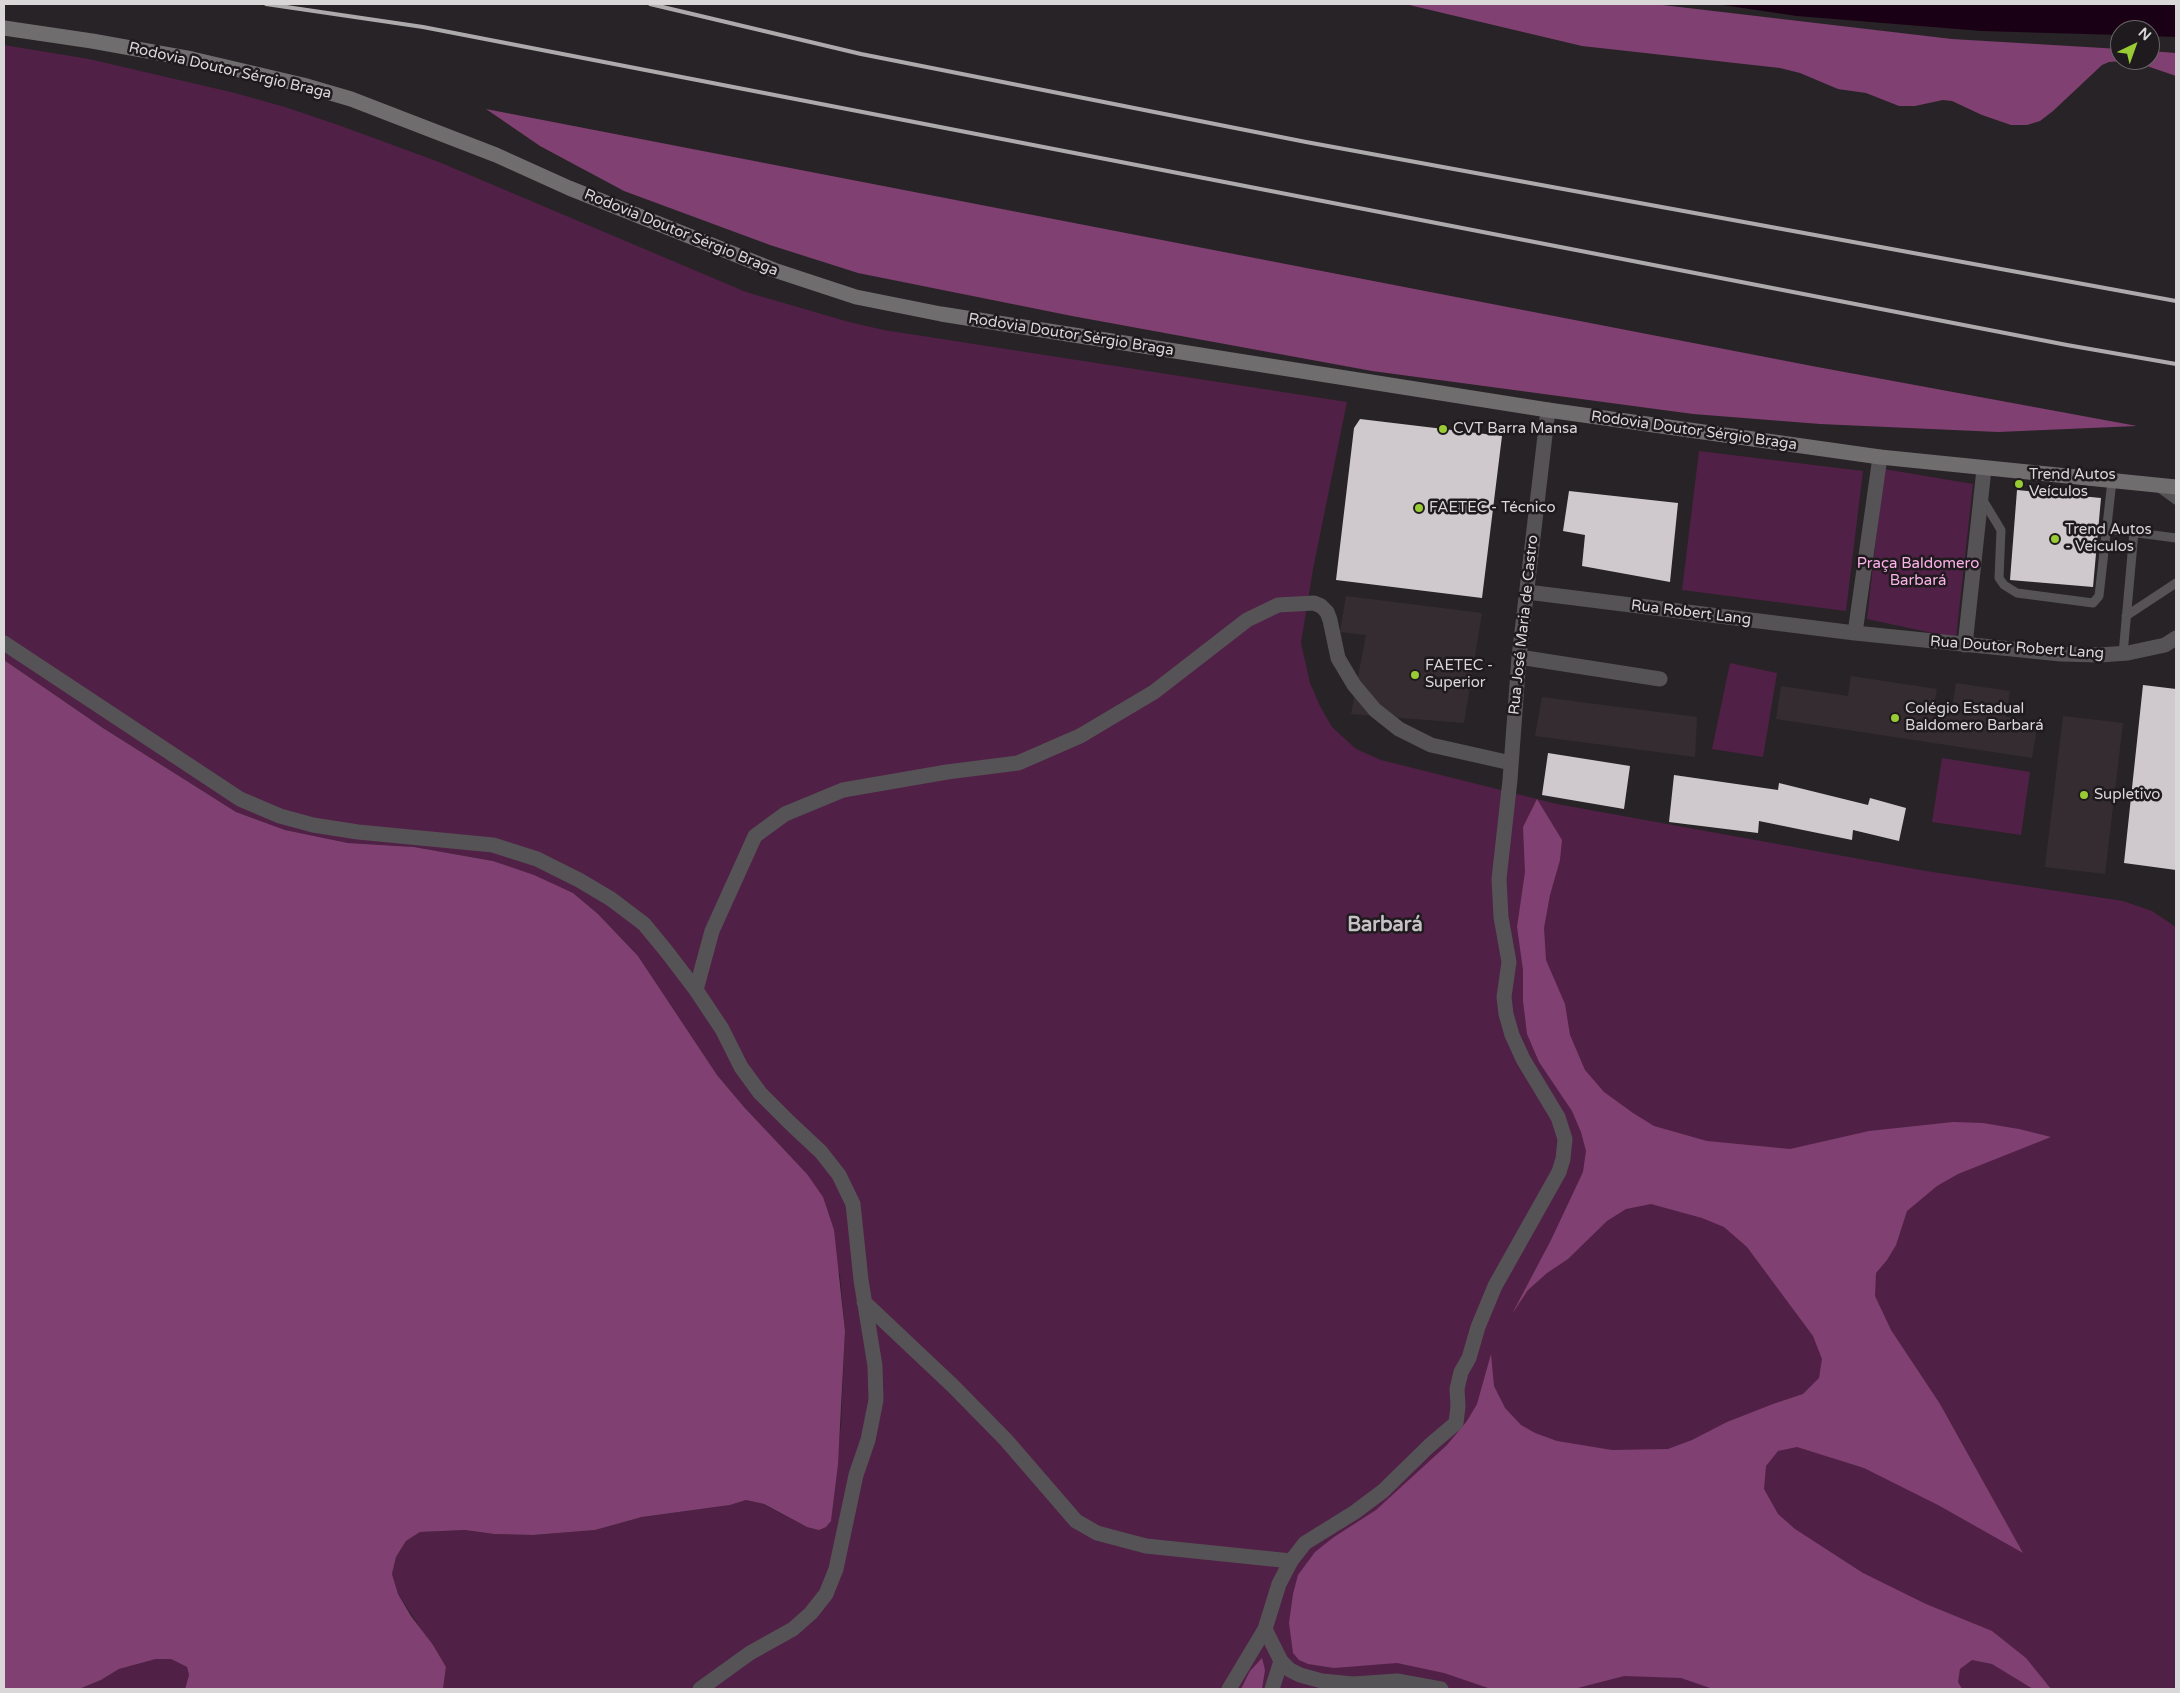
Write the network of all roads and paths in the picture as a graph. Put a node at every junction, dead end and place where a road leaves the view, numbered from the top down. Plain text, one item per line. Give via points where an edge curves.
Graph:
1 (4, 28) edge
2 (1548, 410) junction
3 (1880, 457) junction
4 (1984, 469) junction
5 (2112, 481) junction
6 (2155, 485) junction
7 (2176, 487) edge
8 (1981, 497) junction
9 (2176, 500) edge
10 (2106, 529) junction
11 (2134, 532) junction
12 (2176, 538) edge
13 (2176, 583) edge
14 (1527, 592) junction
15 (2126, 616) junction
16 (1855, 633) junction
17 (2176, 638) edge
18 (4, 643) edge
19 (1965, 645) junction
20 (2123, 654) junction
21 (1519, 657) junction
22 (1660, 679) dead end
23 (1511, 763) junction
24 (696, 990) junction
25 (864, 1302) junction
26 (1291, 1561) junction
27 (1264, 1629) junction
28 (1281, 1661) junction
29 (700, 1689) edge
30 (1229, 1689) edge
31 (1272, 1689) edge
32 (1440, 1689) edge

1 - 2 main road, Rodovia Doutor Sérgio Braga via 192,59 352,99 774,270 856,297 941,314
2 - 3 main road, Rodovia Doutor Sérgio Braga
2 - 14 street, Rua José Maria de Castro
3 - 4 main road, Rodovia Doutor Sérgio Braga
3 - 16 street
4 - 5 main road, Rodovia Doutor Sérgio Braga
4 - 8 street
5 - 6 main road, Rodovia Doutor Sérgio Braga
5 - 10 lane
6 - 7 main road, Rodovia Doutor Sérgio Braga
6 - 9 lane
8 - 10 lane via 2002,533 2000,581 2017,594 2090,604 2096,602
8 - 19 street
10 - 11 lane
11 - 12 lane
11 - 15 lane
13 - 15 lane
14 - 16 street, Rua Robert Lang
14 - 21 street, Rua José Maria de Castro
15 - 20 lane
16 - 19 street, Rua Doutor Robert Lang
17 - 20 street, Rua Doutor Robert Lang via 2165,645
18 - 24 street via 240,799 280,816 358,832 493,844 537,859 571,876 611,899 644,924
19 - 20 street, Rua Doutor Robert Lang via 2061,654
21 - 22 street
21 - 23 street, Rua José Maria de Castro
23 - 24 street via 1431,745 1399,729 1375,710 1354,685 1338,658 1327,612 1321,606 1307,603 1278,605 1247,620 1154,692 1080,736 1018,763 843,790 785,814 756,836 712,931
23 - 26 street, Rua José Maria de Castro via 1499,879 1501,918 1509,962 1504,997 1506,1014 1523,1059 1558,1117 1564,1139 1563,1159 1559,1172 1495,1286 1478,1327 1457,1389 1456,1423 1383,1491 1305,1543
24 - 25 street via 760,1093 821,1152 839,1175 853,1204
25 - 26 street via 1006,1440 1076,1521 1097,1533 1146,1546
25 - 29 street via 876,1400 836,1568 826,1594 793,1629 750,1653
26 - 27 street, Rua José Maria de Castro
27 - 28 street
27 - 30 street, Rua José Maria de Castro
28 - 31 street
28 - 32 street via 1290,1670 1322,1681 1353,1684 1396,1681

